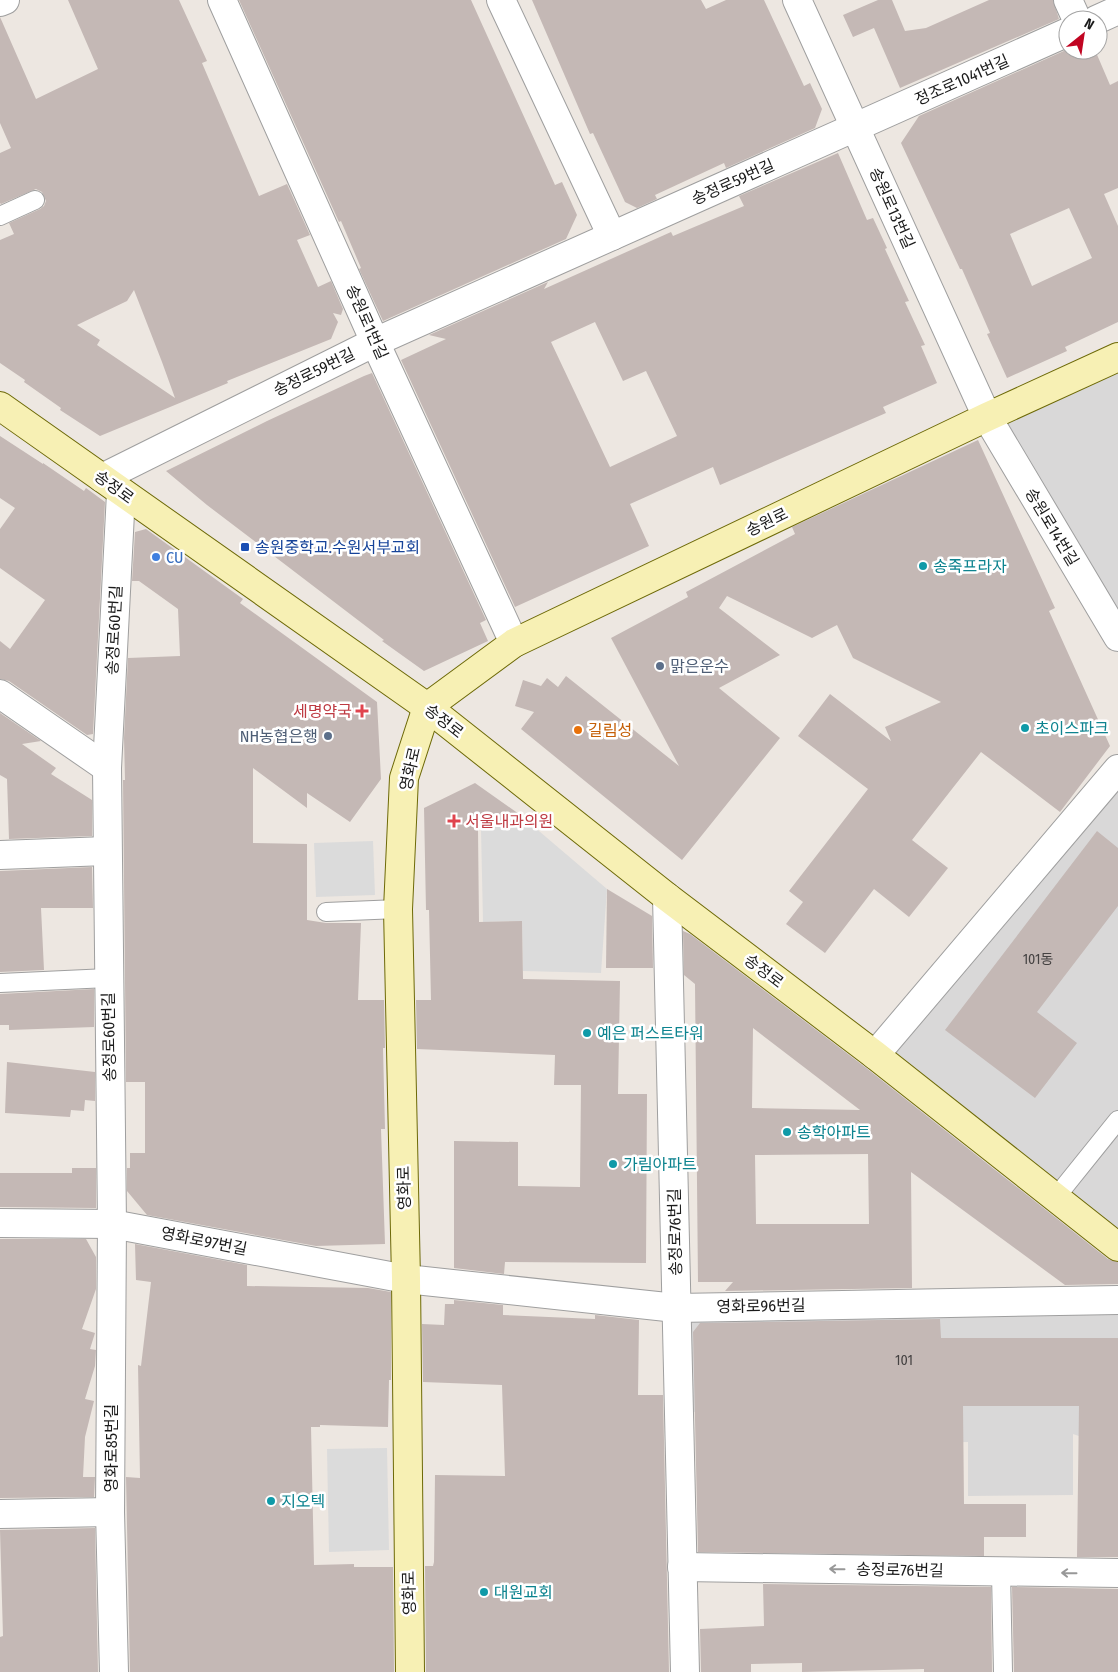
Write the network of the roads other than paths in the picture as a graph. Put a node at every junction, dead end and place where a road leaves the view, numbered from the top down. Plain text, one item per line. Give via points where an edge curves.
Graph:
1 (5, 0) edge
2 (222, 0) edge
3 (501, 0) edge
4 (797, 0) edge
5 (0, 2) edge
6 (1058, 37) edge
7 (855, 128) junction
8 (35, 200) dead end
9 (0, 216) edge
10 (612, 236) junction
11 (375, 342) junction
12 (1118, 357) edge
13 (0, 406) edge
14 (987, 417) junction
15 (111, 485) junction
16 (1118, 637) edge
17 (514, 643) junction
18 (0, 694) edge
19 (427, 707) junction
20 (106, 768) junction
21 (1118, 769) edge
22 (106, 851) junction
23 (0, 855) edge
24 (667, 897) junction
25 (398, 909) junction
26 (326, 912) dead end
27 (108, 978) junction
28 (0, 982) edge
29 (875, 1055) junction
30 (1118, 1120) edge
31 (1056, 1197) junction
32 (0, 1223) edge
33 (112, 1224) junction
34 (1118, 1247) edge
35 (406, 1279) junction
36 (1118, 1300) edge
37 (676, 1308) junction
38 (110, 1512) junction
39 (0, 1514) edge
40 (682, 1566) junction
41 (1001, 1572) junction
42 (1118, 1573) edge
43 (114, 1672) edge
44 (410, 1672) edge
45 (685, 1672) edge
46 (1003, 1672) edge

1 - 5 street
2 - 11 street, 송원로1번길
3 - 10 street
4 - 7 street, 송원로13번길
6 - 7 street, 정조로1041번길
7 - 10 street, 송정로59번길
7 - 14 street, 송원로13번길
8 - 9 lane
10 - 11 street, 송정로59번길
11 - 15 street, 송정로59번길
11 - 17 street, 송원로1번길
12 - 14 street, 송원로
13 - 15 street, 송정로
14 - 16 street, 송원로14번길
14 - 17 street, 송원로
15 - 19 street, 송정로
15 - 20 street, 송정로60번길
17 - 19 street, 송원로
18 - 20 street
19 - 24 street, 송정로
19 - 25 street, 영화로 via 404,778
20 - 22 street, 송정로60번길
21 - 29 street
22 - 23 street
22 - 27 street, 송정로60번길
24 - 29 street, 송정로
24 - 37 street, 송정로76번길
25 - 26 lane
25 - 35 street, 영화로
27 - 28 lane
27 - 33 street, 송정로60번길
29 - 31 street, 송정로
30 - 31 lane
31 - 34 street, 송정로
32 - 33 street, 영화로97번길
33 - 35 street, 영화로97번길
33 - 38 street, 영화로85번길
35 - 37 street, 영화로96번길
35 - 44 street, 영화로
36 - 37 street, 영화로96번길
37 - 40 street, 송정로76번길
38 - 39 street
38 - 43 street, 영화로85번길
41 -> 40 street, 송정로76번길
40 - 45 street, 송정로76번길
42 -> 41 street, 송정로76번길
41 - 46 lane

